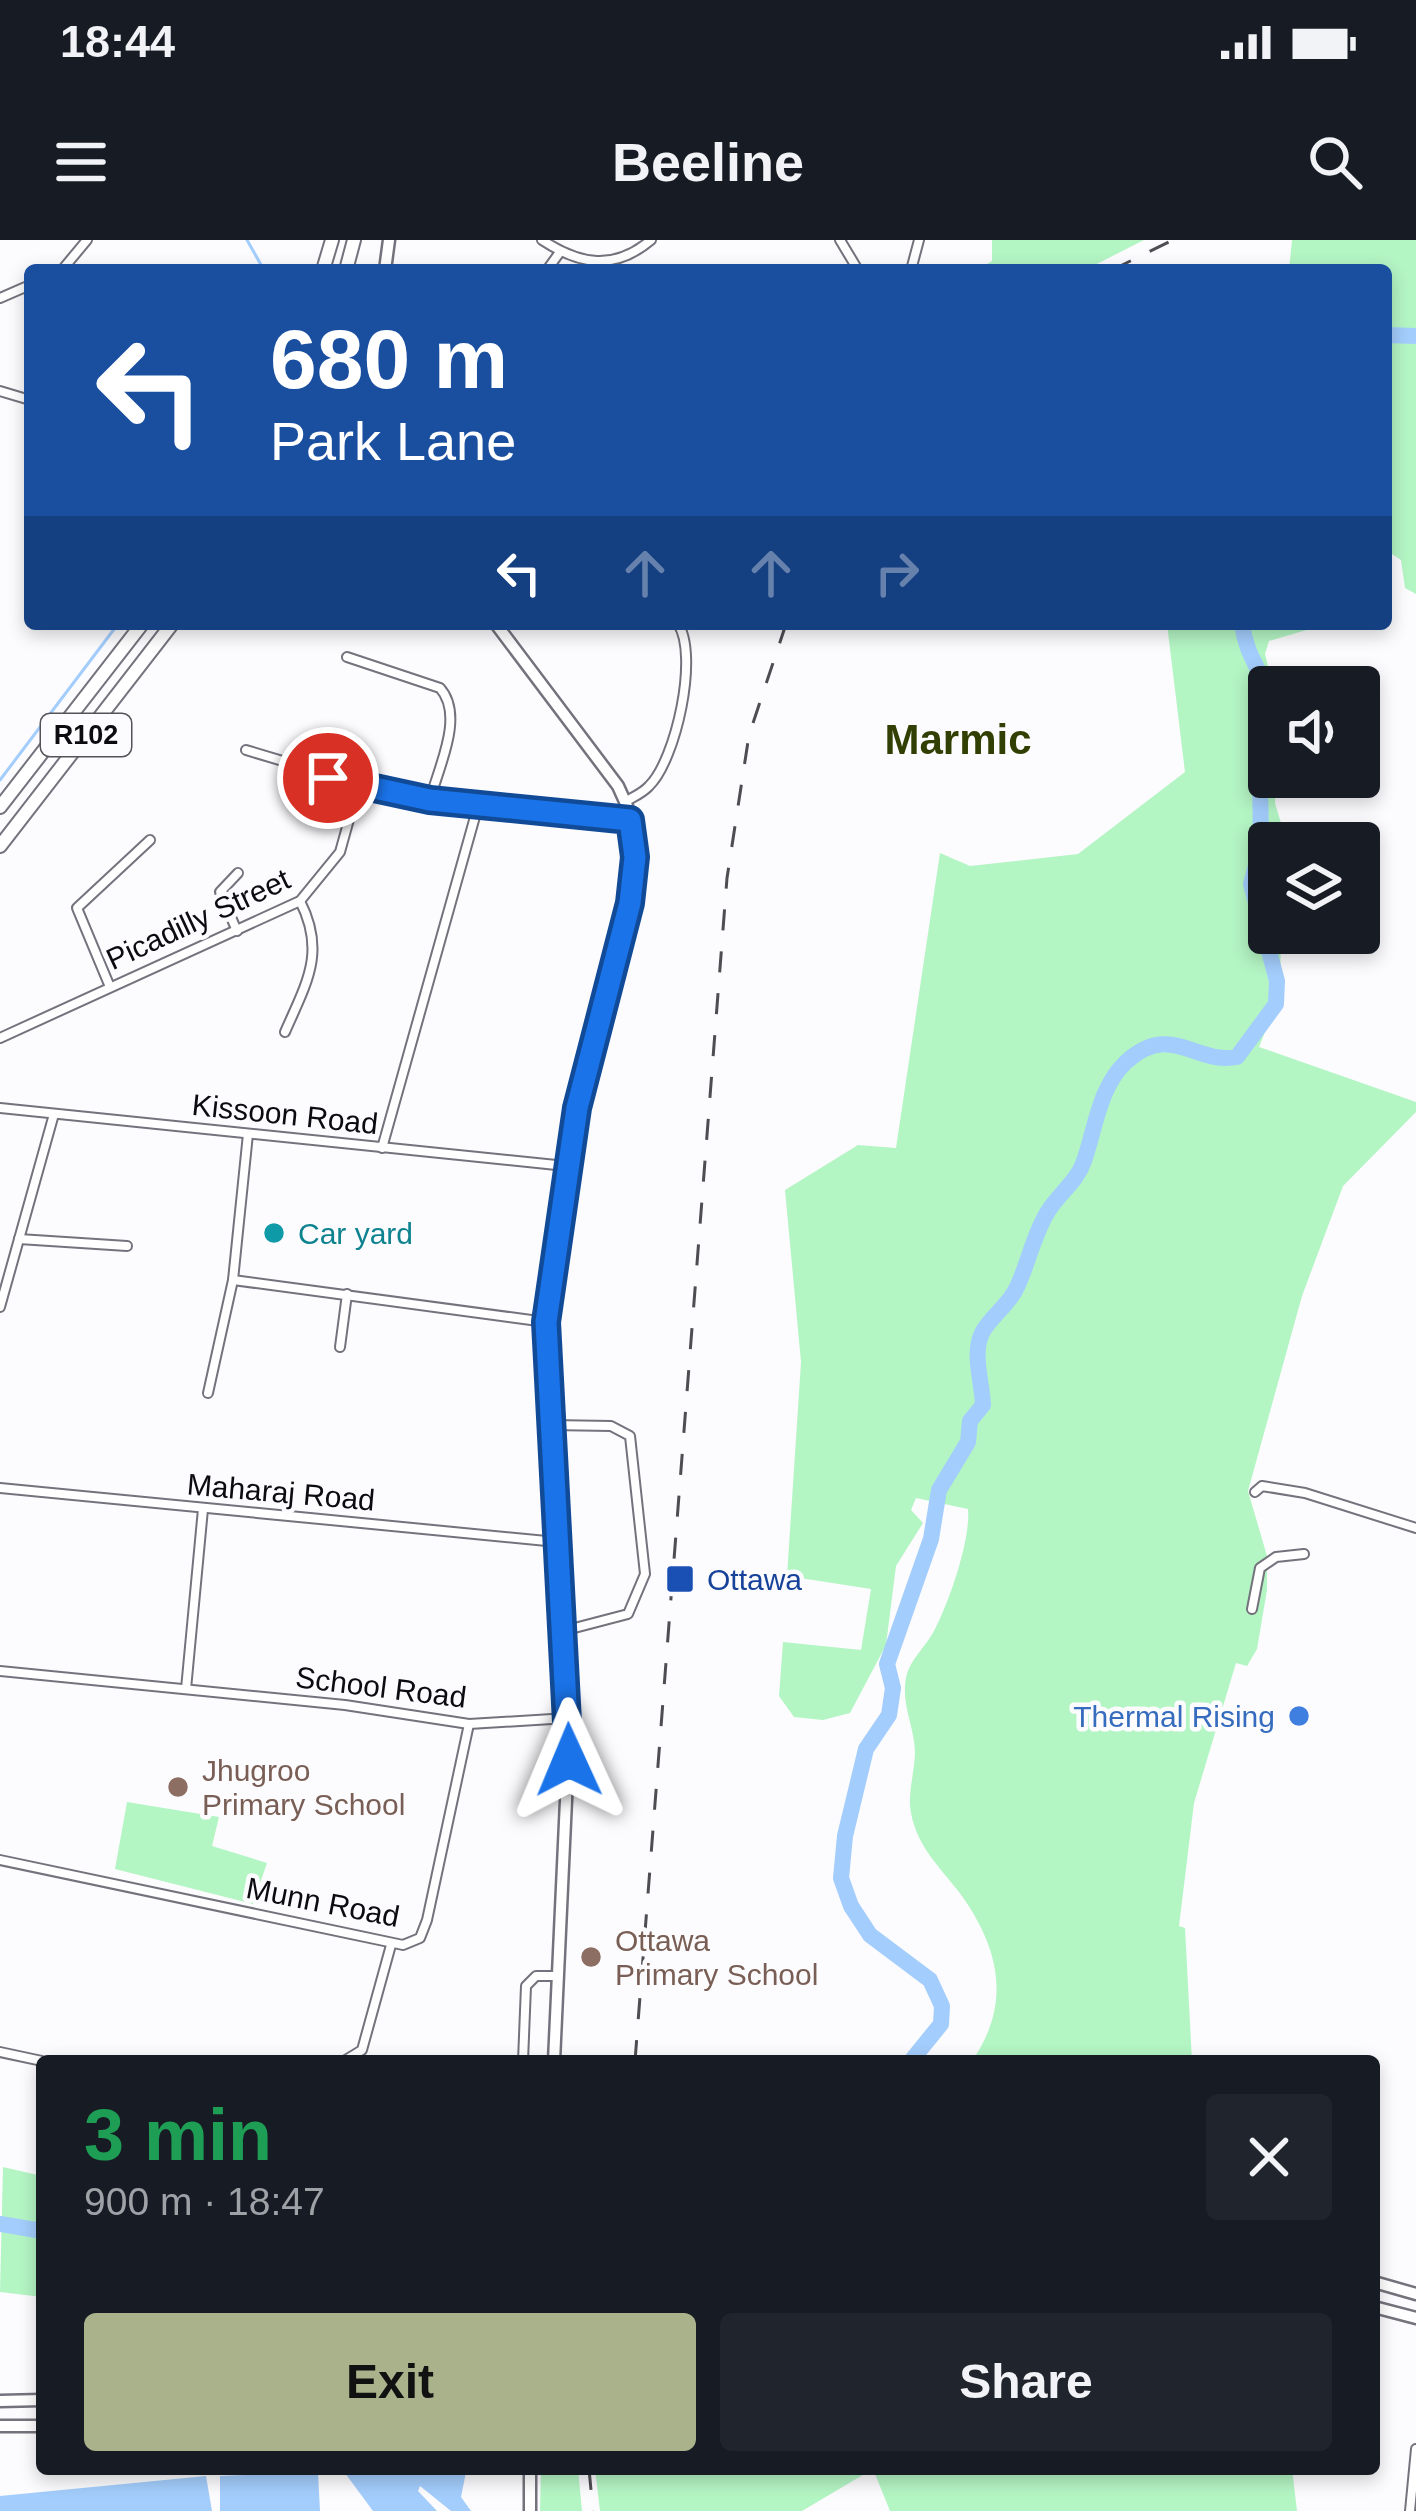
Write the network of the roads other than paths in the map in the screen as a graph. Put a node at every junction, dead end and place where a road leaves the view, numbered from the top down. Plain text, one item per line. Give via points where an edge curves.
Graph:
1 (87, 240) edge
2 (542, 240) edge
3 (651, 240) edge
4 (560, 252) junction
5 (67, 264) edge
6 (551, 264) edge
7 (598, 264) edge
8 (622, 264) edge
9 (137, 630) edge
10 (167, 630) edge
11 (500, 630) edge
12 (679, 630) edge
13 (347, 658) dead end
14 (246, 750) dead end
15 (358, 787) junction
16 (430, 800) junction
17 (626, 802) junction
18 (478, 806) junction
19 (0, 807) edge
20 (630, 820) junction
21 (151, 840) dead end
22 (0, 846) edge
23 (238, 873) dead end
24 (299, 901) junction
25 (237, 932) junction
26 (110, 987) junction
27 (285, 1032) dead end
28 (0, 1038) edge
29 (0, 1108) edge
30 (54, 1114) junction
31 (248, 1134) junction
32 (382, 1148) junction
33 (566, 1166) junction
34 (19, 1239) junction
35 (127, 1246) dead end
36 (233, 1280) junction
37 (347, 1294) junction
38 (0, 1307) edge
39 (546, 1322) junction
40 (340, 1347) dead end
41 (208, 1393) dead end
42 (550, 1425) junction
43 (0, 1488) edge
44 (1256, 1492) dead end
45 (203, 1509) junction
46 (1416, 1528) edge
47 (557, 1542) junction
48 (1304, 1554) dead end
49 (1252, 1610) dead end
50 (563, 1631) junction
51 (0, 1671) edge
52 (187, 1689) junction
53 (562, 1718) junction
54 (469, 1724) junction
55 (0, 1860) edge
56 (391, 1945) junction
57 (559, 1976) junction
58 (0, 2052) edge
59 (354, 2055) edge
60 (524, 2055) edge
61 (554, 2055) edge
62 (36, 2060) edge
63 (1380, 2284) edge
64 (1416, 2291) edge
65 (1380, 2308) edge
66 (1416, 2318) edge
67 (1416, 2328) edge
68 (36, 2400) edge
69 (0, 2401) edge
70 (0, 2426) edge
71 (36, 2426) edge
72 (1416, 2449) edge
73 (527, 2475) edge
74 (530, 2511) edge
75 (1410, 2511) edge

1 - 5 street
2 - 4 street
3 - 8 street
4 - 6 street
4 - 7 street
9 - 19 main road, R102
10 - 22 main road, R102
11 - 17 street
12 - 17 street via 686,661 674,734 657,776
13 - 16 street via 447,696 452,718
14 - 15 street
15 - 16 street
15 - 24 street, Picadilly Street via 340,853
16 - 18 street
17 - 20 street
18 - 20 street
18 - 32 street
20 - 33 street via 630,903
21 - 26 street via 77,908
23 - 25 street via 220,892
24 - 25 street, Picadilly Street
24 - 27 street via 316,939
25 - 26 street, Picadilly Street
26 - 28 street, Picadilly Street
29 - 30 street, Kissoon Road
30 - 31 street, Kissoon Road
30 - 34 street
31 - 32 street, Kissoon Road
31 - 36 street
32 - 33 street, Kissoon Road
33 - 39 street
34 - 35 street
34 - 38 street
36 - 37 street
36 - 41 street
37 - 39 street
37 - 40 street
39 - 42 street
42 - 47 street
42 - 50 street via 611,1426 629,1436 644,1559 642,1588 628,1614
43 - 45 street, Maharaj Road
44 - 46 street via 1262,1486 1305,1493
45 - 47 street, Maharaj Road
45 - 52 street
47 - 50 street
48 - 49 street via 1260,1568
50 - 53 street
51 - 52 street, School Road
52 - 54 street, School Road
53 - 54 street, School Road
53 - 57 street via 569,1735
54 - 56 street, Munn Road via 423,1932
55 - 56 street, Munn Road
56 - 59 street via 362,2050
57 - 60 street via 536,1976 526,1987
57 - 61 street
58 - 62 street
63 - 64 street
65 - 66 street
65 - 67 street
68 - 69 street
70 - 71 street
72 - 75 street
73 - 74 street

